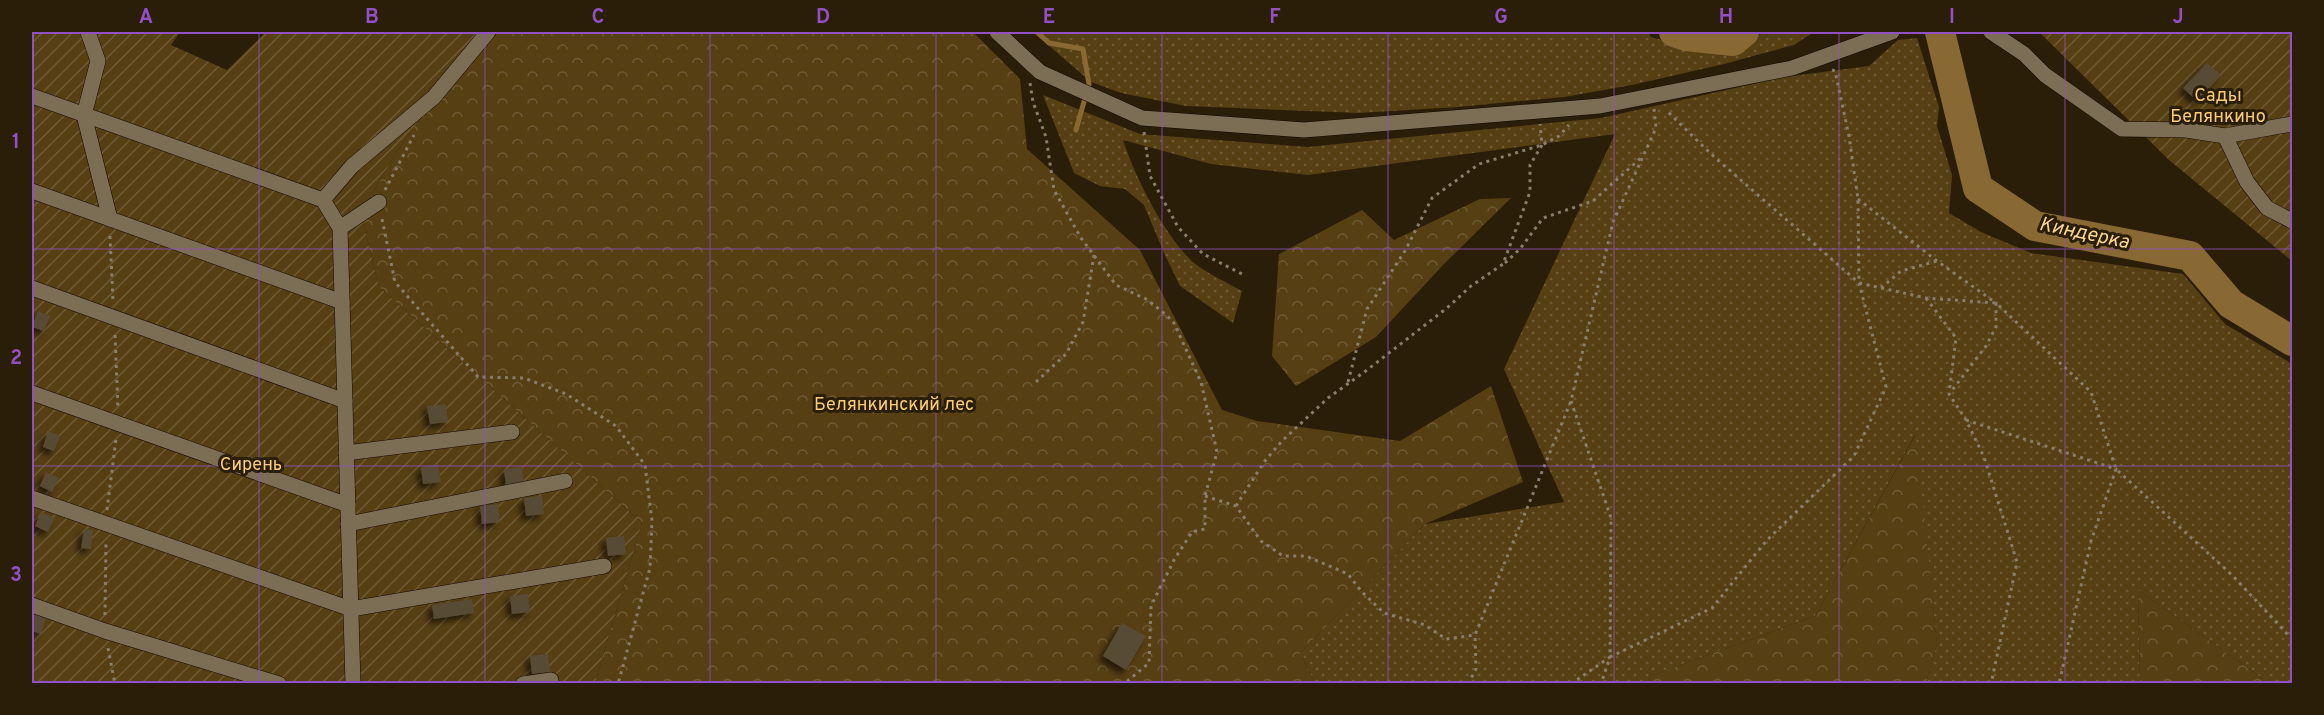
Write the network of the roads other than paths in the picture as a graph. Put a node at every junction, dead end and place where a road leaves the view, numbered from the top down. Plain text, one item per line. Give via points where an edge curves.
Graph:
1 (88, 32) edge
2 (488, 32) edge
3 (997, 32) edge
4 (1892, 32) edge
5 (1991, 32) edge
6 (32, 96) edge
7 (84, 115) junction
8 (2292, 124) edge
9 (2225, 136) junction
10 (32, 191) edge
11 (323, 200) junction
12 (379, 202) road end
13 (110, 219) junction
14 (2292, 221) edge
15 (340, 228) junction
16 (32, 288) edge
17 (342, 302) junction
18 (32, 393) edge
19 (345, 401) junction
20 (512, 432) dead end
21 (346, 453) junction
22 (565, 481) dead end
23 (32, 498) edge
24 (348, 506) junction
25 (348, 524) junction
26 (604, 566) dead end
27 (32, 604) edge
28 (351, 609) junction
29 (551, 680) dead end
30 (279, 684) edge
31 (353, 684) edge
32 (523, 684) edge

1 - 7 street via 98,61
2 - 11 street via 434,97 352,166
3 - 4 street via 1040,72 1142,118 1304,130 1586,107 1652,96 1792,68
5 - 9 street via 2122,129 2186,130
6 - 7 street
7 - 11 street
7 - 13 street
8 - 9 street
9 - 14 street via 2247,182 2267,208
10 - 13 street
11 - 15 street
12 - 15 street
13 - 17 street
15 - 17 street
16 - 19 street
17 - 19 street
18 - 24 street
19 - 21 street
20 - 21 street
21 - 24 street
22 - 25 street
23 - 28 street
24 - 25 street
25 - 28 street
26 - 28 street
27 - 30 street via 105,631
28 - 31 street
29 - 32 street

